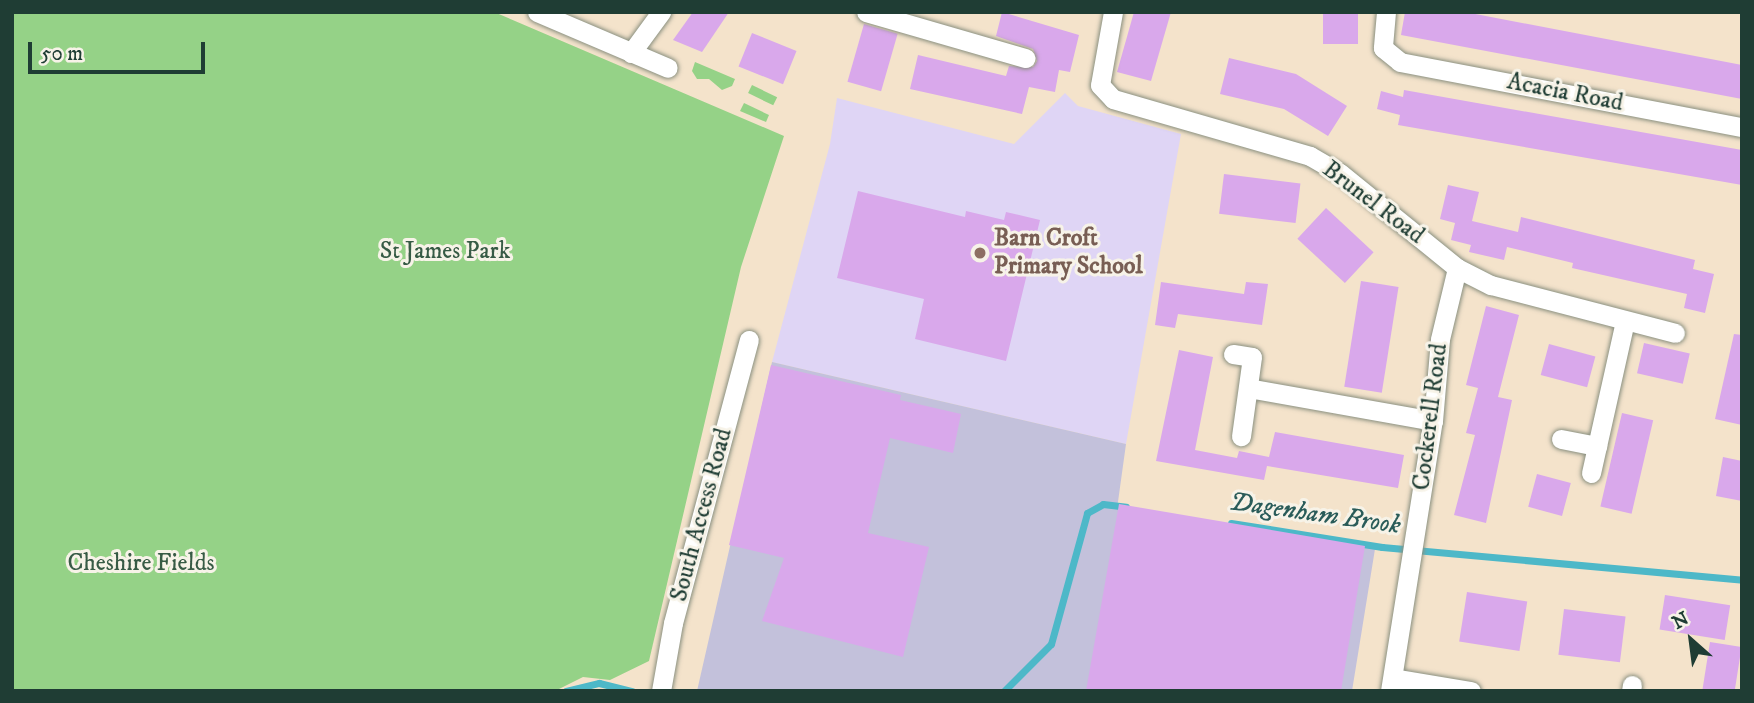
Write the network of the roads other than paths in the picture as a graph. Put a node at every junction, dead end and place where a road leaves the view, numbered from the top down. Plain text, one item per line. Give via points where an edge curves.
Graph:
1 (537, 12) edge
2 (661, 12) edge
3 (866, 12) edge
4 (1113, 12) edge
5 (1385, 12) edge
6 (631, 53) junction
7 (1025, 58) dead end
8 (668, 68) dead end
9 (1742, 127) edge
10 (1457, 268) junction
11 (1625, 321) junction
12 (1675, 333) dead end
13 (749, 340) dead end
14 (1233, 354) dead end
15 (1248, 388) junction
16 (1433, 421) junction
17 (1241, 436) dead end
18 (1561, 439) dead end
19 (1597, 446) junction
20 (1591, 473) dead end
21 (1392, 685) edge
22 (661, 691) edge
23 (1471, 691) edge

1 - 6 street
2 - 6 street
3 - 7 street
4 - 10 street, Brunel Road via 1100,85 1113,99 1310,156 1340,173
5 - 9 street, Acacia Road via 1383,48 1390,57
6 - 8 street
10 - 11 street, Brunel Road via 1491,285
10 - 16 street, Cockerell Road via 1440,339
11 - 12 street, Brunel Road
11 - 19 street
13 - 22 street, South Access Road via 673,623
14 - 15 street via 1252,357
15 - 16 street
15 - 17 street
16 - 21 street, Cockerell Road
18 - 19 street
19 - 20 street
21 - 23 street

